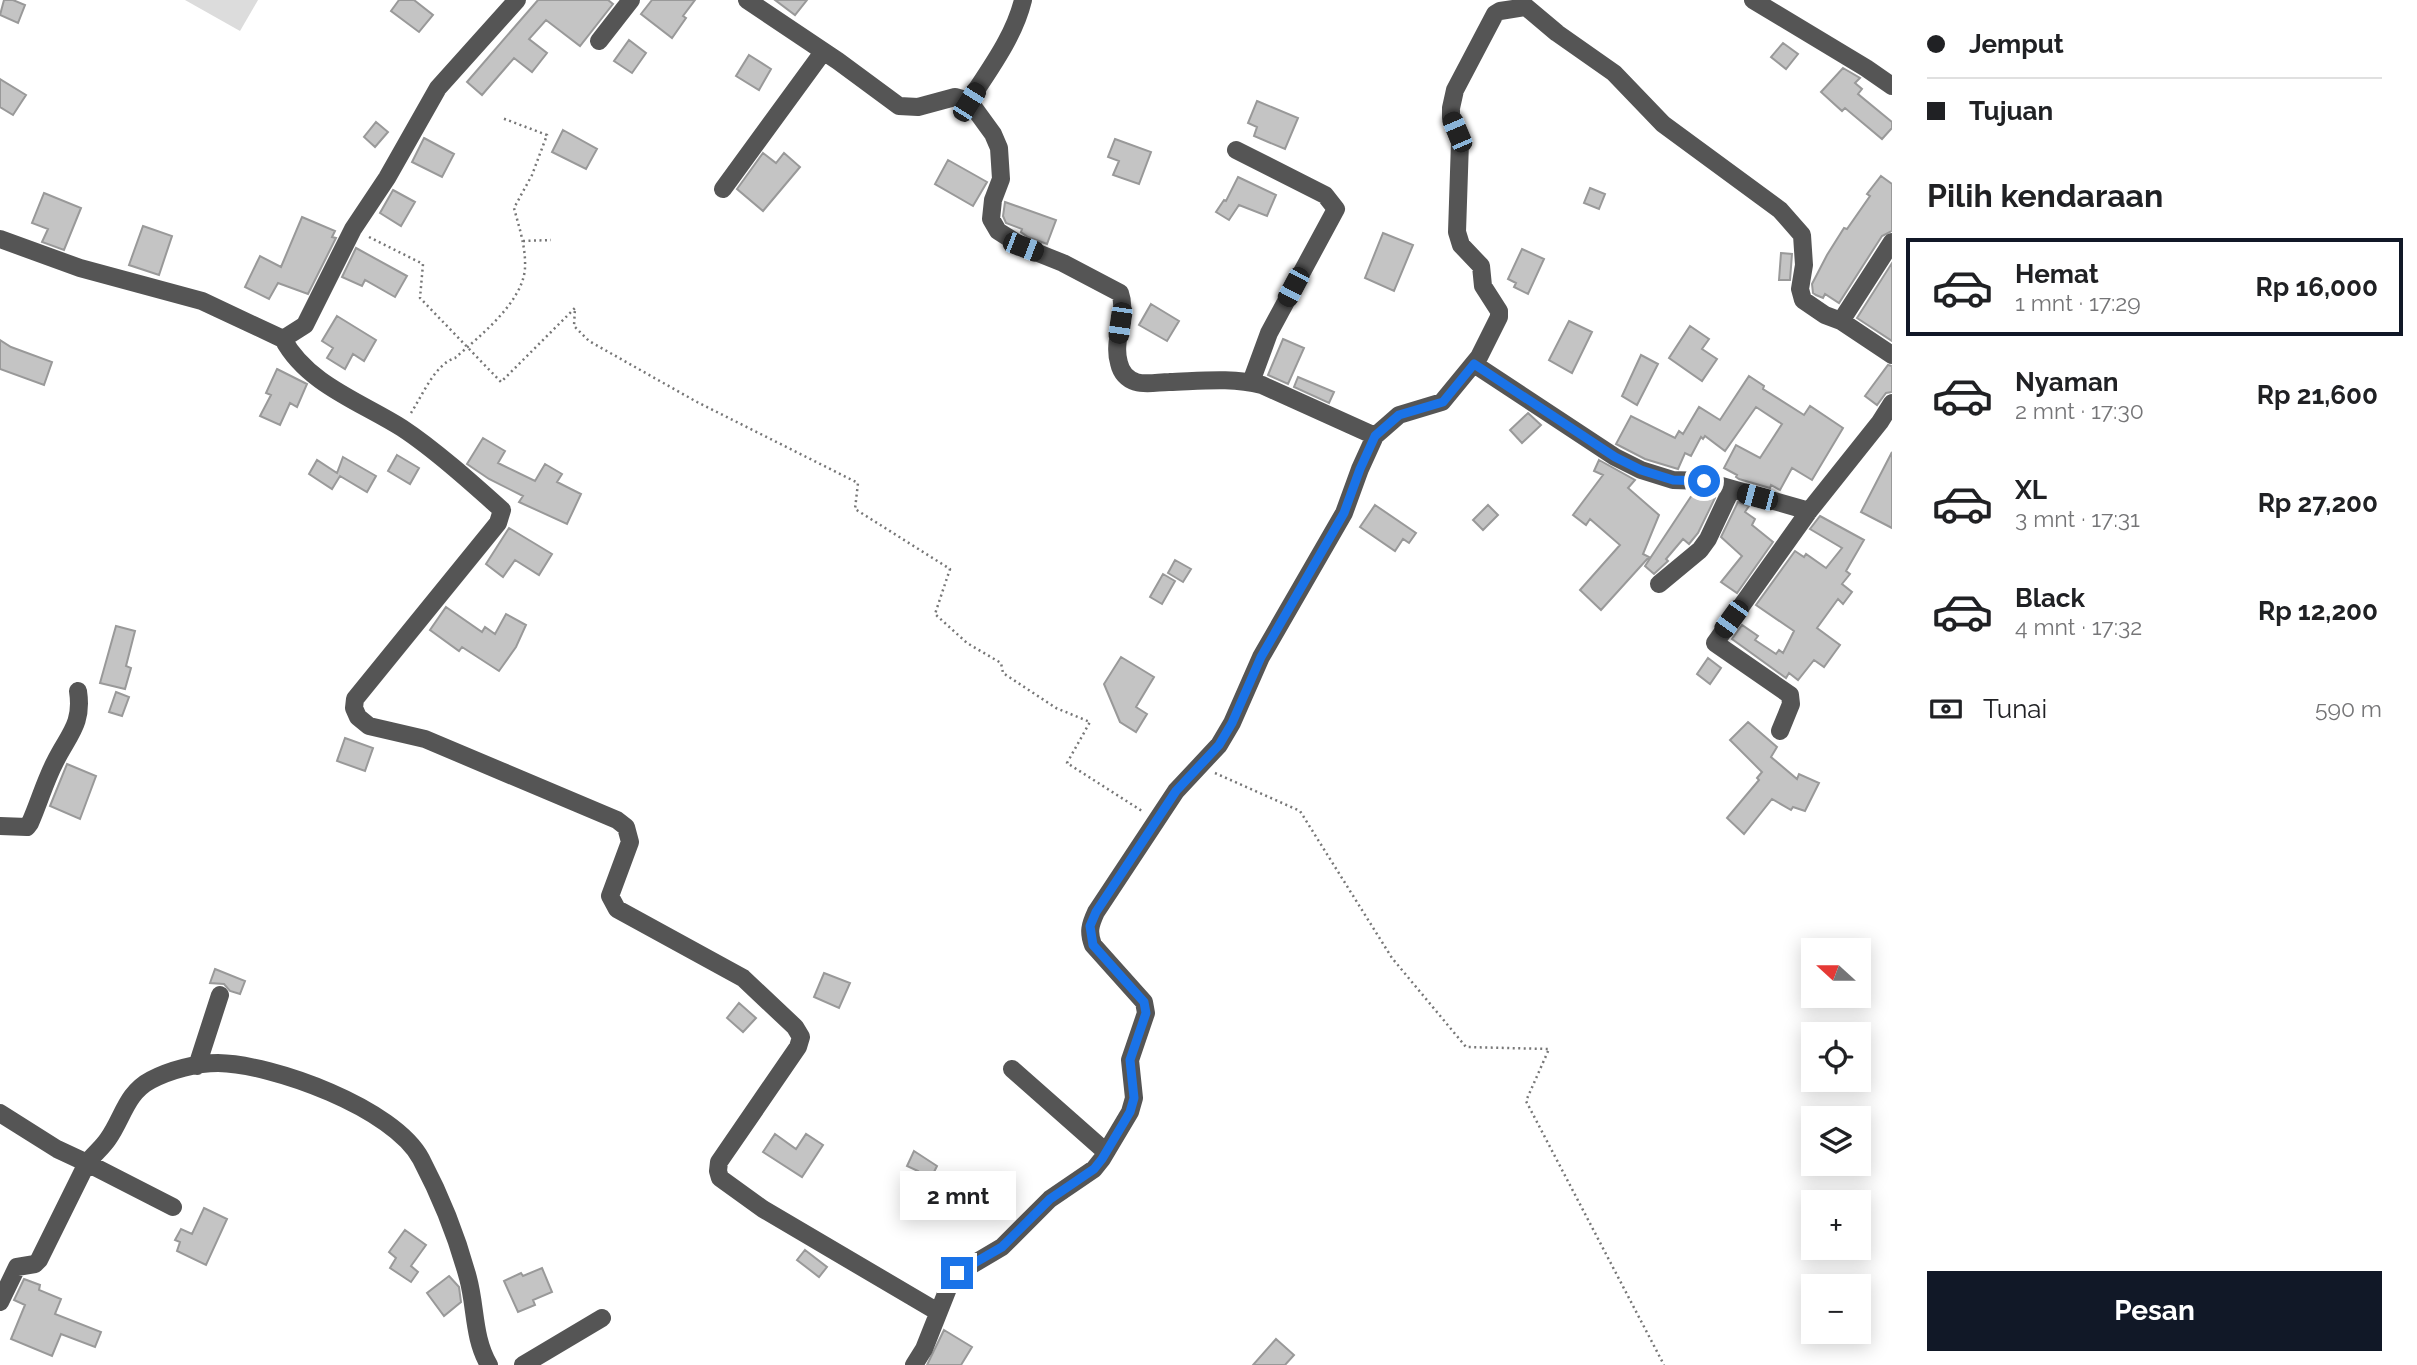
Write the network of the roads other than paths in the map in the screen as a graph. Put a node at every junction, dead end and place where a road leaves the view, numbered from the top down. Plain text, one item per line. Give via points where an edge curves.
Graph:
1 (517, 0) edge
2 (631, 0) edge
3 (747, 0) edge
4 (1023, 0) edge
5 (1754, 0) edge
6 (1527, 3) edge
7 (599, 41) dead end
8 (823, 51) junction
9 (1892, 86) edge
10 (969, 102) junction
11 (1236, 150) dead end
12 (723, 189) dead end
13 (0, 239) edge
14 (1892, 242) edge
15 (1841, 321) junction
16 (283, 339) junction
17 (1892, 355) edge
18 (1474, 364) junction
19 (1251, 382) junction
20 (1892, 403) edge
21 (1375, 436) junction
22 (1731, 490) junction
23 (1810, 511) junction
24 (1659, 584) dead end
25 (78, 691) dead end
26 (1780, 731) dead end
27 (0, 826) edge
28 (220, 995) dead end
29 (197, 1066) junction
30 (1012, 1069) dead end
31 (0, 1112) edge
32 (1106, 1152) junction
33 (87, 1163) junction
34 (173, 1207) dead end
35 (0, 1302) edge
36 (938, 1312) junction
37 (602, 1318) dead end
38 (489, 1365) edge
39 (523, 1365) edge
40 (914, 1365) edge

1 - 16 street via 438,88 353,229 306,325
2 - 7 street
3 - 8 street
4 - 10 street via 1000,53
5 - 9 street
6 - 15 street via 1557,33 1614,73 1663,124 1780,210 1802,235 1803,300
6 - 18 street via 1495,14 1455,90 1451,108 1460,142 1457,232 1461,245 1481,265 1483,286 1499,311
8 - 10 street via 900,106 918,107 955,97
8 - 12 street
10 - 19 street via 999,148 1001,179 991,219 998,231 1023,247 1120,293 1118,360 1125,375 1141,383
11 - 19 street via 1325,195 1336,209 1269,333
13 - 16 street via 80,268 202,301
14 - 15 street
15 - 17 street
16 - 36 street via 291,355 324,382 402,428 502,510 498,523 355,699 358,717 369,726 425,739 626,827 630,842 610,896 617,909 743,978 796,1027 800,1037 798,1048 723,1155 720,1178 763,1209
18 - 21 street via 1443,402 1399,415
18 - 22 street via 1641,470
19 - 21 street
20 - 23 street
21 - 32 street via 1344,513 1261,657 1232,723 1157,819 1090,926 1093,945 1144,1002 1146,1013 1130,1060 1134,1098 1130,1112
22 - 23 street
22 - 24 street via 1700,550
23 - 26 street via 1715,643 1790,695 1791,705
25 - 27 street via 78,719 30,823 27,827
28 - 29 street
29 - 33 street via 138,1089 110,1136
29 - 38 street via 245,1067 318,1087 374,1115 419,1155 460,1253 478,1341
30 - 32 street
31 - 33 street
32 - 36 street via 1094,1169 1050,1199 1002,1247 953,1276
33 - 34 street
33 - 35 street via 39,1260 17,1267
36 - 40 street
37 - 39 street

